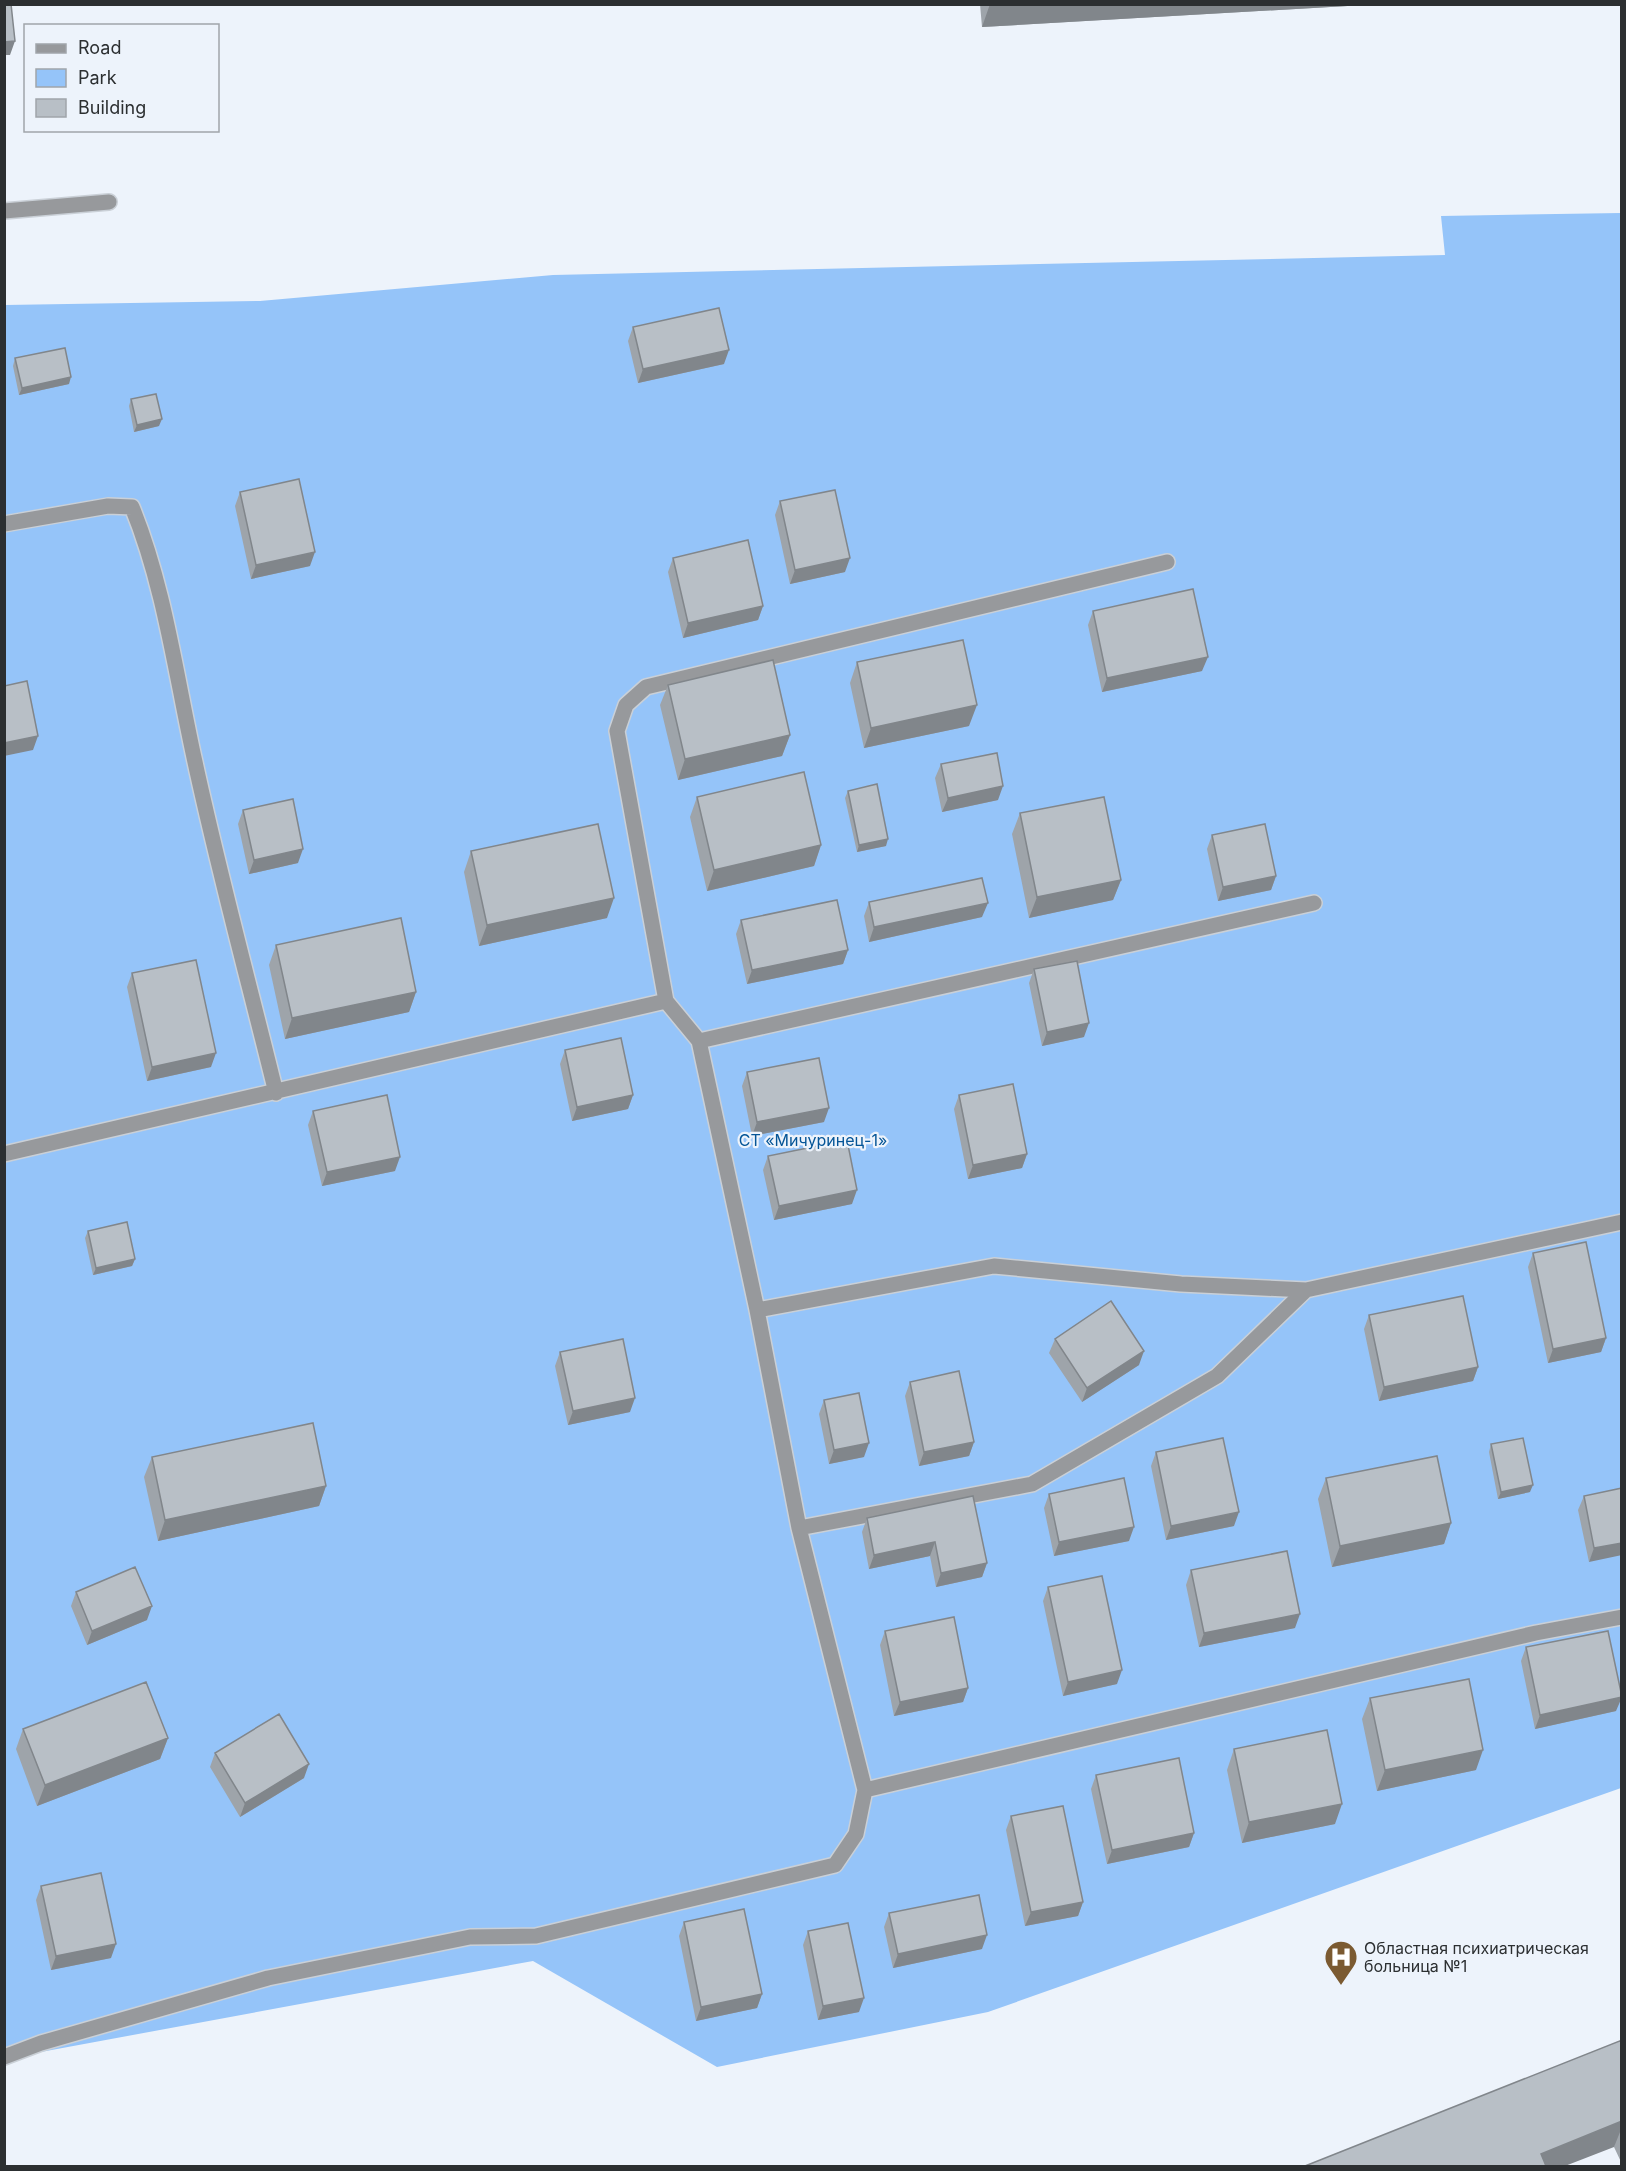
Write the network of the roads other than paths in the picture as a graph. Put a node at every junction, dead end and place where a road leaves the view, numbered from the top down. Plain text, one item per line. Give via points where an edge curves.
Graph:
1 (109, 202) dead end
2 (4, 210) edge
3 (4, 524) edge
4 (1167, 562) dead end
5 (1314, 903) dead end
6 (666, 1001) junction
7 (699, 1041) junction
8 (276, 1093) junction
9 (4, 1154) edge
10 (1622, 1222) edge
11 (1306, 1290) junction
12 (757, 1310) junction
13 (799, 1528) junction
14 (1622, 1617) edge
15 (865, 1790) junction
16 (4, 2057) edge

1 - 2 lane
3 - 8 lane via 108,506 132,507 160,597 195,764
4 - 6 lane via 646,687 639,693 626,705 617,731
5 - 7 lane
6 - 7 lane
6 - 8 lane
7 - 12 lane
8 - 9 lane
10 - 11 lane
11 - 12 lane via 1181,1284 994,1266
11 - 13 lane via 1217,1376 1032,1484
12 - 13 lane
13 - 15 lane
14 - 15 lane via 1536,1633
15 - 16 lane via 856,1834 835,1865 536,1936 470,1937 268,1978

